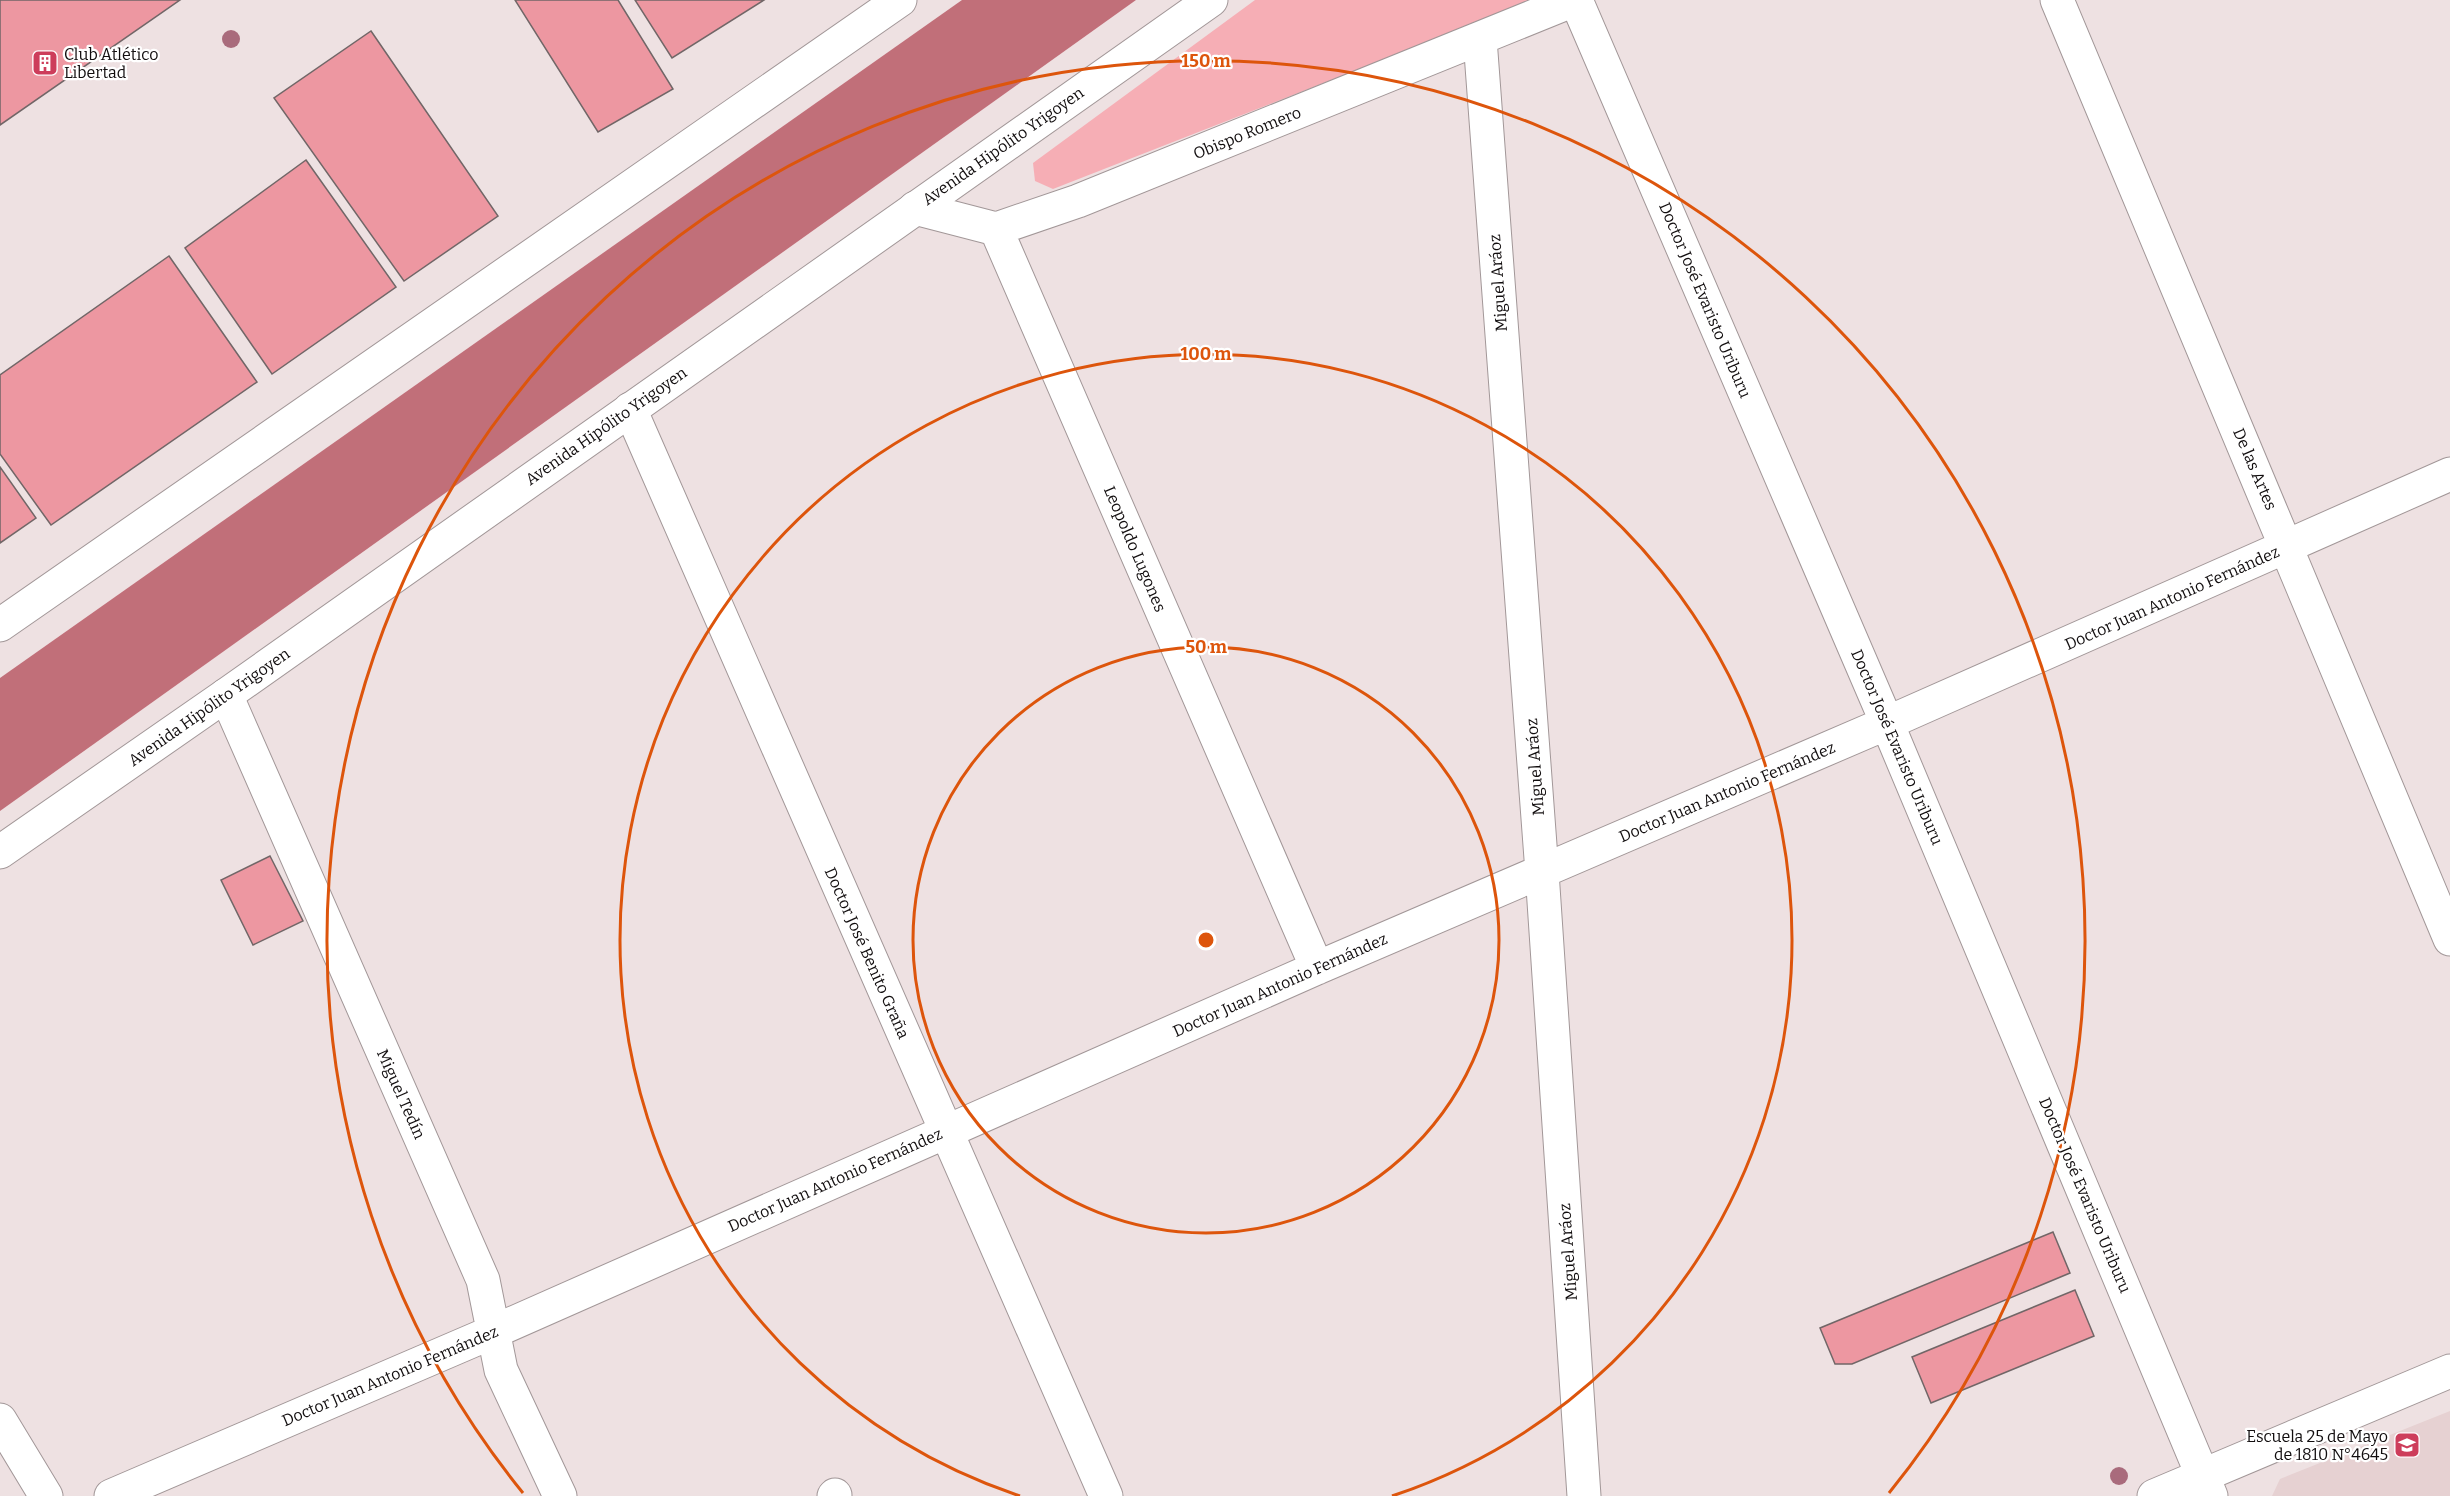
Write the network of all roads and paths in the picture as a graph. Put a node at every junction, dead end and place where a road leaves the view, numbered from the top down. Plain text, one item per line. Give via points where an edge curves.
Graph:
1 (900, 0) edge
2 (1211, 0) edge
3 (1575, 0) edge
4 (2057, 0) edge
5 (1480, 39) junction
6 (915, 208) junction
7 (996, 229) junction
8 (630, 409) junction
9 (2450, 474) edge
10 (2288, 547) junction
11 (0, 625) edge
12 (226, 696) junction
13 (1887, 723) junction
14 (0, 852) edge
15 (1542, 872) junction
16 (2450, 939) edge
17 (1317, 968) junction
18 (945, 1132) junction
19 (495, 1331) junction
20 (2450, 1371) edge
21 (0, 1420) edge
22 (2206, 1486) edge
23 (46, 1496) edge
24 (111, 1496) edge
25 (560, 1496) edge
26 (1106, 1496) edge
27 (1584, 1496) edge
28 (2154, 1496) edge

1 - 11 main road
2 - 6 main road, Avenida Hipólito Yrigoyen
3 - 5 main road, Obispo Romero
3 - 13 main road, Doctor José Evaristo Uriburu
4 - 10 main road, De las Artes
5 - 7 main road, Obispo Romero via 1078,201
5 - 15 main road, Miguel Aráoz
6 - 7 main road
6 - 8 main road, Avenida Hipólito Yrigoyen
7 - 17 main road, Leopoldo Lugones
8 - 12 main road, Avenida Hipólito Yrigoyen
8 - 18 main road, Doctor José Benito Graña
9 - 10 main road, Doctor Juan Antonio Fernández
10 - 13 main road, Doctor Juan Antonio Fernández
10 - 16 main road, De las Artes
12 - 14 main road, Avenida Hipólito Yrigoyen
12 - 19 main road, Miguel Tedín via 483,1280
13 - 15 main road, Doctor Juan Antonio Fernández
13 - 22 main road, Doctor José Evaristo Uriburu
15 - 17 main road, Doctor Juan Antonio Fernández
15 - 27 main road, Miguel Aráoz
17 - 18 main road, Doctor Juan Antonio Fernández
18 - 19 main road, Doctor Juan Antonio Fernández
18 - 26 main road, Doctor José Benito Graña
19 - 24 main road, Doctor Juan Antonio Fernández
19 - 25 main road, Miguel Tedín via 501,1370
20 - 22 main road
21 - 23 main road
22 - 28 main road

